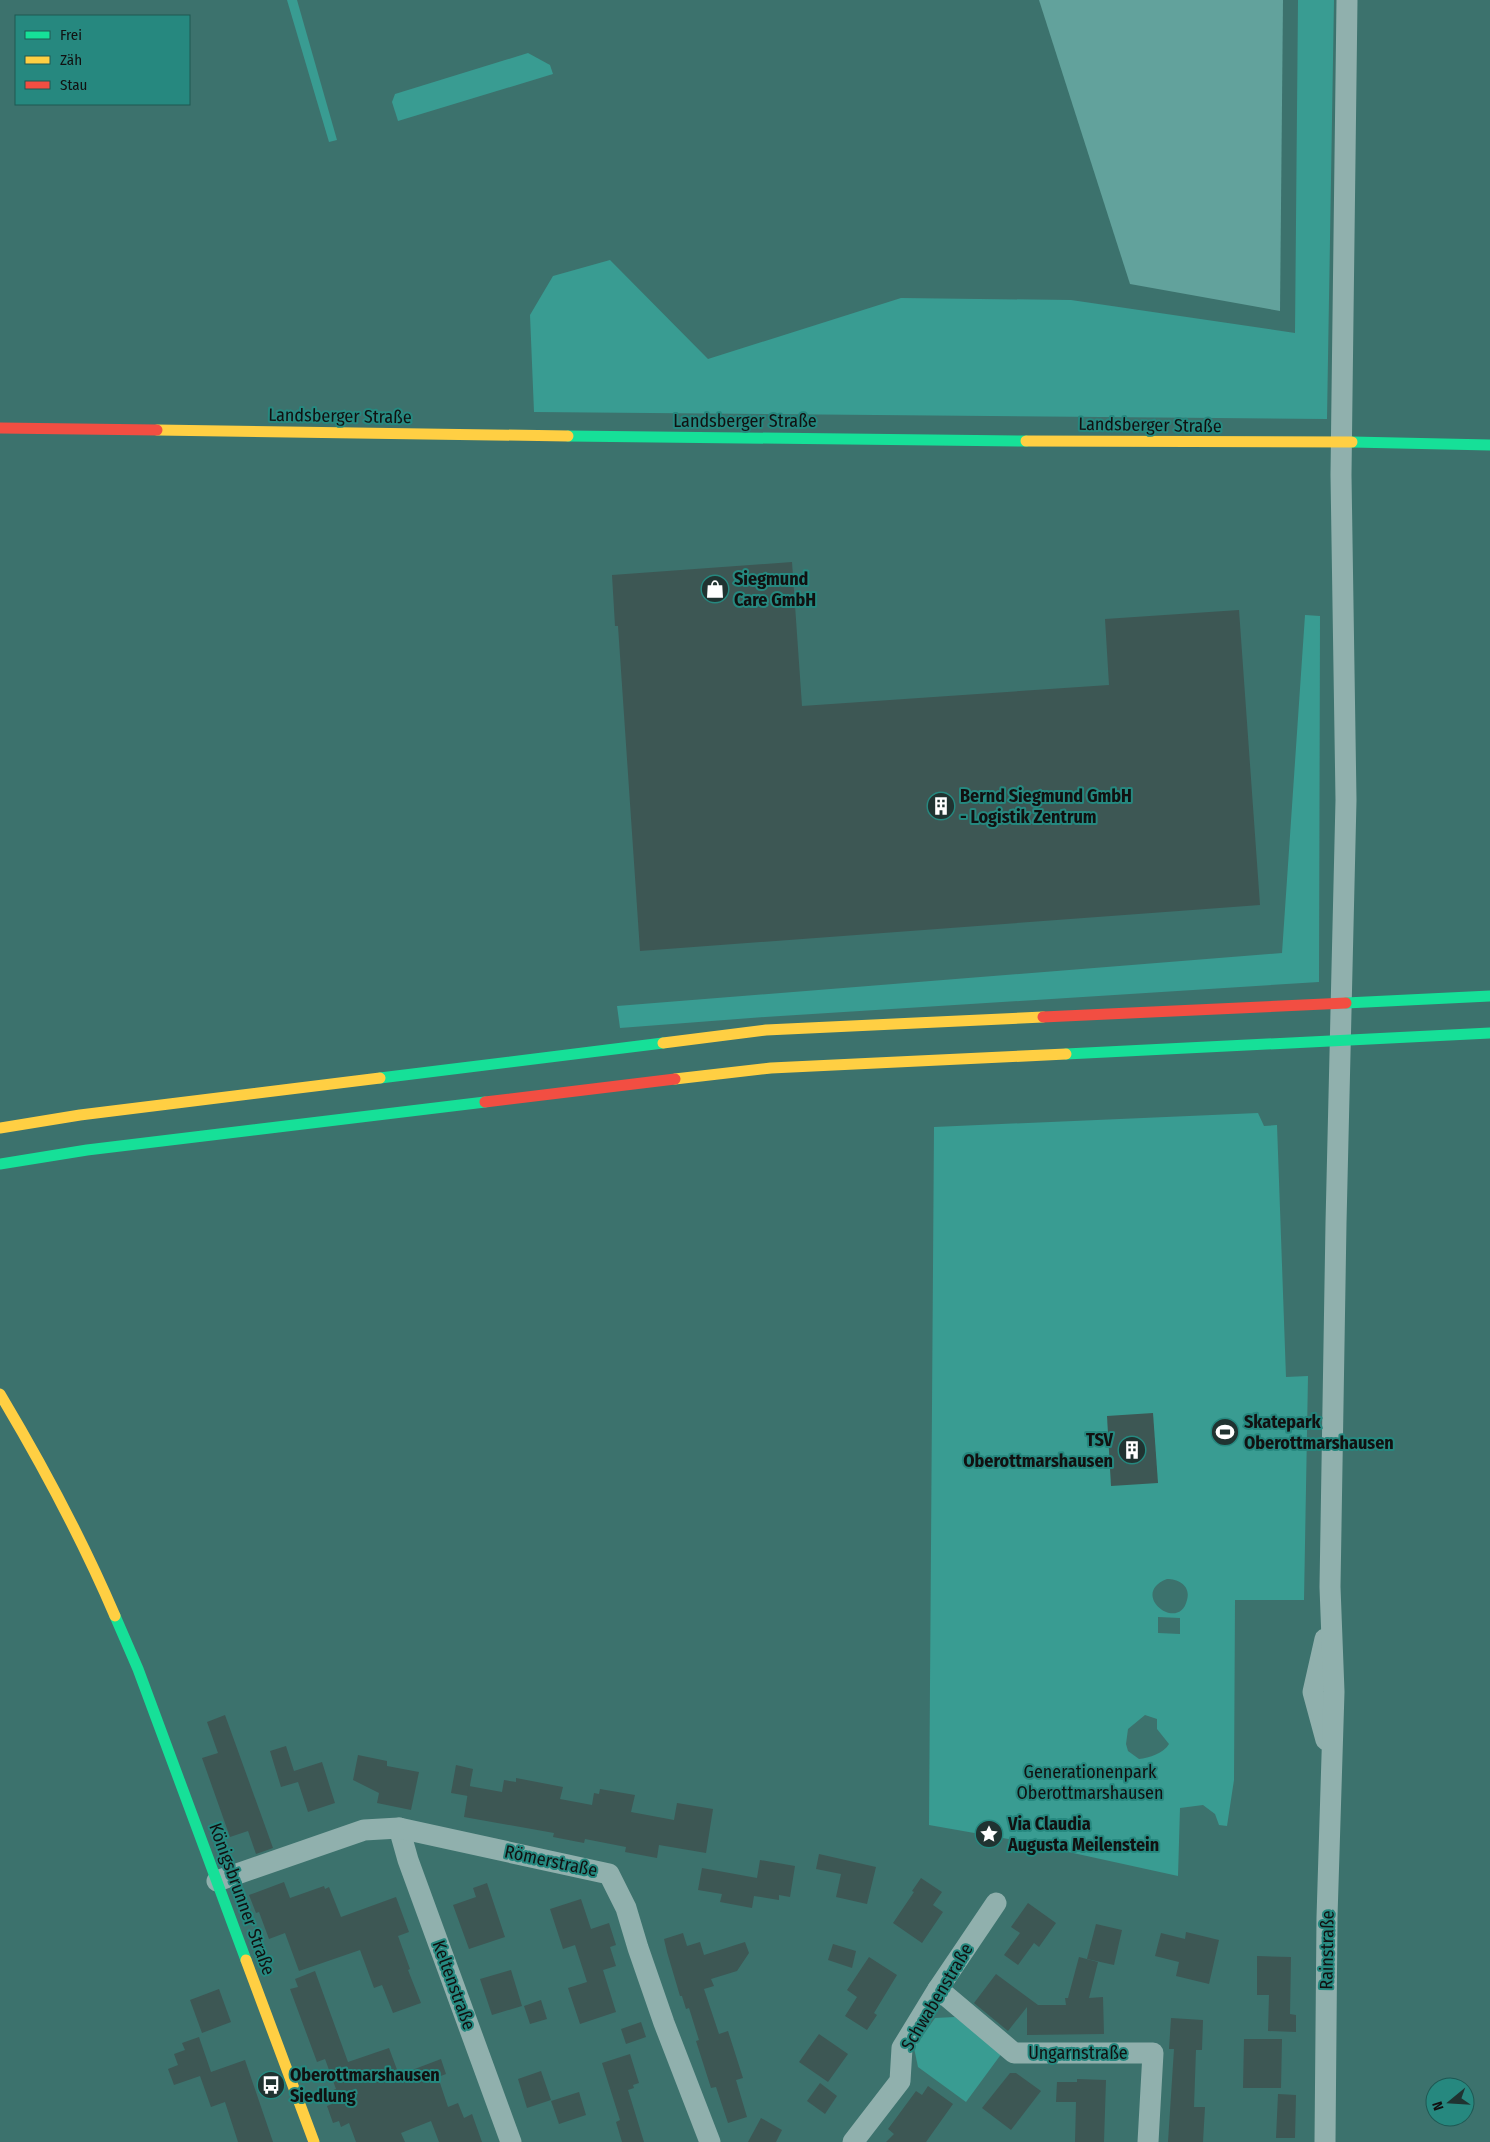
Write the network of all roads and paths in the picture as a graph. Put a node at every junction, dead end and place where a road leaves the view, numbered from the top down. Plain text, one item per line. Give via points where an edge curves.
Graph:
1 (1347, 0) edge
2 (0, 428) edge
3 (1341, 442) junction
4 (1490, 445) edge
5 (1490, 996) edge
6 (1490, 1033) edge
7 (0, 1128) edge
8 (0, 1164) edge
9 (0, 1394) edge
10 (399, 1828) junction
11 (217, 1881) junction
12 (996, 1903) dead end
13 (938, 1989) junction
14 (314, 2142) edge
15 (511, 2142) edge
16 (710, 2142) edge
17 (853, 2142) edge
18 (1148, 2142) edge
19 (1326, 2142) edge

1 - 3 street, Rainstraße
2 - 3 main road, Landsberger Straße via 699,438
3 - 4 main road, Landsberger Straße
3 - 19 street, Rainstraße via 1346,800 1330,1617 1334,1692
5 - 7 main road via 766,1030 80,1115
6 - 8 main road via 771,1068 87,1150
9 - 11 main road, Königsbrunner Straße via 35,1453 94,1568 138,1669
10 - 11 street, Römerstraße via 364,1830
10 - 15 street, Keltenstraße
10 - 16 street, Römerstraße via 609,1874 626,1908 664,2023
11 - 14 main road, Königsbrunner Straße
12 - 13 street, Schwabenstraße
13 - 17 street, Schwabenstraße via 902,2048 900,2081
13 - 18 street, Ungarnstraße via 1014,2053 1153,2053

